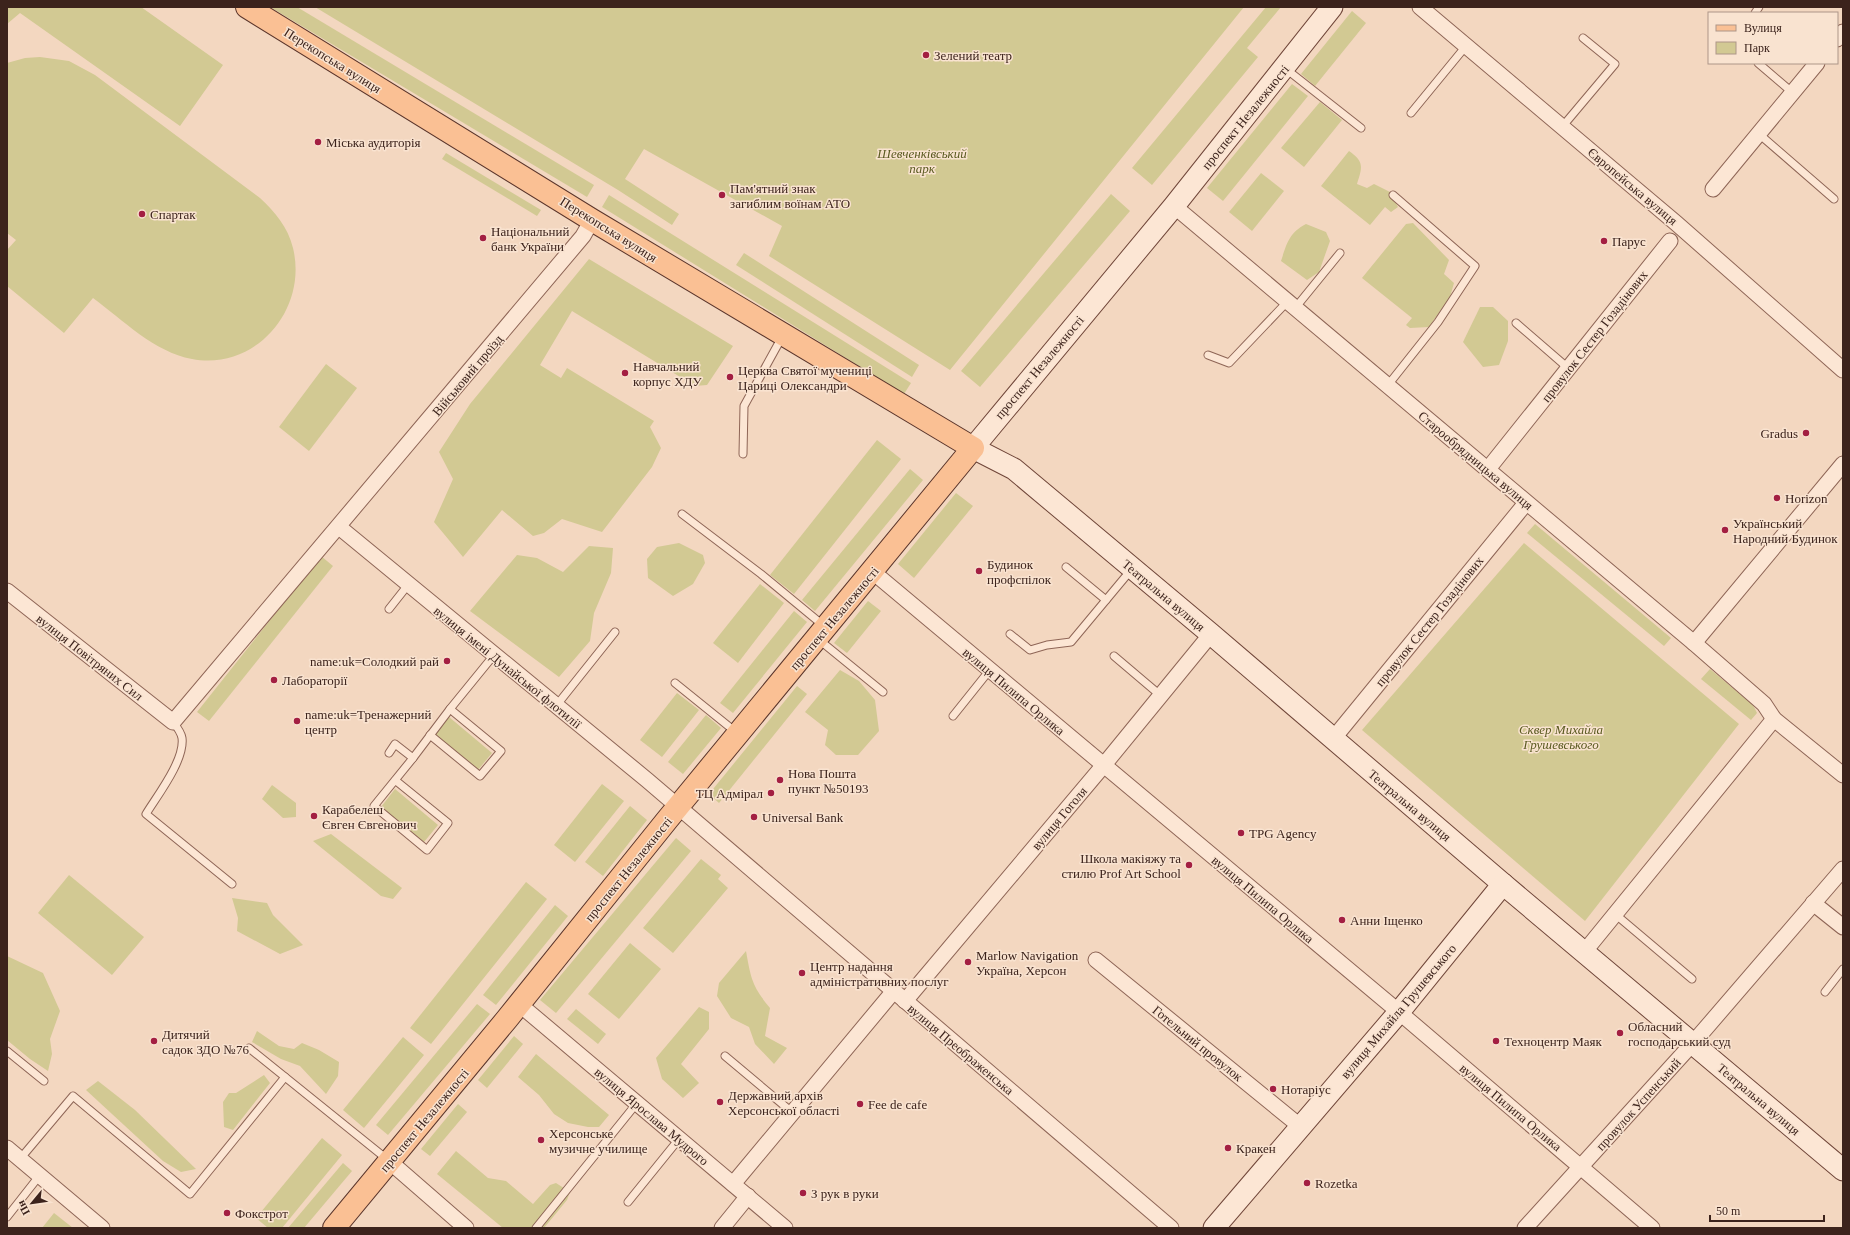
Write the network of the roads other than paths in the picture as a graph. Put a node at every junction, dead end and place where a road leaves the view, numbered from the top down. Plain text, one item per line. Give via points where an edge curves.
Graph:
1 (247, 7) edge
2 (1332, 7) edge
3 (1420, 7) edge
4 (1583, 38) dead end
5 (1466, 46) junction
6 (1759, 64) edge
7 (1816, 64) edge
8 (1284, 68) junction
9 (1793, 93) junction
10 (1410, 113) dead end
11 (1562, 127) junction
12 (1361, 128) dead end
13 (1758, 134) junction
14 (1713, 189) dead end
15 (1393, 195) dead end
16 (1834, 200) dead end
17 (1174, 206) junction
18 (592, 220) junction
19 (1670, 241) dead end
20 (1340, 254) dead end
21 (1292, 304) junction
22 (1516, 323) dead end
23 (783, 335) junction
24 (1208, 355) dead end
25 (1568, 368) junction
26 (1843, 370) edge
27 (1388, 385) junction
28 (973, 448) junction
29 (743, 454) dead end
30 (1843, 464) edge
31 (1488, 470) junction
32 (1526, 503) junction
33 (682, 514) dead end
34 (339, 527) junction
35 (1066, 566) dead end
36 (1133, 569) junction
37 (873, 572) junction
38 (408, 586) junction
39 (7, 591) edge
40 (1106, 600) junction
41 (389, 609) dead end
42 (615, 632) dead end
43 (822, 633) junction
44 (1010, 634) dead end
45 (1211, 634) junction
46 (1694, 643) junction
47 (494, 655) junction
48 (1114, 656) dead end
49 (989, 671) junction
50 (675, 683) dead end
51 (883, 692) dead end
52 (1160, 695) junction
53 (556, 706) junction
54 (450, 709) junction
55 (953, 716) dead end
56 (1774, 719) junction
57 (173, 722) junction
58 (738, 734) junction
59 (430, 735) junction
60 (1333, 739) junction
61 (388, 753) dead end
62 (413, 758) junction
63 (1103, 766) junction
64 (1843, 775) edge
65 (395, 780) junction
66 (678, 808) junction
67 (1843, 869) edge
68 (232, 884) dead end
69 (1503, 884) junction
70 (1813, 903) junction
71 (1615, 914) junction
72 (1843, 928) edge
73 (1585, 952) junction
74 (1096, 960) dead end
75 (1843, 969) edge
76 (1692, 979) dead end
77 (893, 992) junction
78 (1825, 992) dead end
79 (905, 1001) junction
80 (519, 1004) junction
81 (1399, 1012) junction
82 (1694, 1043) junction
83 (249, 1048) dead end
84 (7, 1051) edge
85 (725, 1056) dead end
86 (285, 1076) junction
87 (44, 1081) dead end
88 (637, 1103) junction
89 (792, 1113) junction
90 (1301, 1127) junction
91 (679, 1139) junction
92 (7, 1148) edge
93 (20, 1159) junction
94 (389, 1161) junction
95 (1582, 1167) junction
96 (1843, 1170) edge
97 (40, 1175) junction
98 (733, 1184) junction
99 (748, 1196) junction
100 (628, 1202) dead end
101 (7, 1217) edge
102 (102, 1228) edge
103 (334, 1228) edge
104 (466, 1228) edge
105 (536, 1228) edge
106 (722, 1228) edge
107 (785, 1228) edge
108 (1171, 1228) edge
109 (1214, 1228) edge
110 (1525, 1228) edge
111 (1652, 1228) edge

1 - 18 main road, Перекопська вулиця
2 - 8 street, проспект Незалежності
3 - 5 street, Європейська вулиця
4 - 11 lane via 1615,64
5 - 10 lane
5 - 11 street, Європейська вулиця
6 - 9 lane
7 - 9 street
8 - 12 lane
8 - 17 street, проспект Незалежності
9 - 13 street
11 - 26 street, Європейська вулиця
13 - 14 street
13 - 16 lane
15 - 27 lane via 1475,266 1438,322
17 - 21 street, Старообрядницька вулиця
17 - 28 street, проспект Незалежності
18 - 23 main road, Перекопська вулиця
18 - 34 street, Військовий проїзд via 583,236
19 - 25 street, провулок Сестер Гозадінових
20 - 21 lane
21 - 24 lane via 1229,363
21 - 27 street, Старообрядницька вулиця
22 - 25 lane
23 - 28 main road, Перекопська вулиця
23 - 29 lane via 744,406
25 - 31 street, провулок Сестер Гозадінових
27 - 31 street, Старообрядницька вулиця
28 - 36 street, Театральна вулиця via 1014,469
28 - 37 main road, проспект Незалежності
30 - 46 street
31 - 32 street, Старообрядницька вулиця
32 - 46 street, Старообрядницька вулиця
32 - 60 street, провулок Сестер Гозадінових
33 - 43 lane via 761,574
34 - 38 street, вулиця імені Дунайської флотилії
34 - 57 street, Військовий проїзд
35 - 40 lane
36 - 40 lane
36 - 45 street, Театральна вулиця
37 - 43 main road, проспект Незалежності
37 - 49 street, вулиця Пилипа Орлика
38 - 41 lane
38 - 47 street, вулиця імені Дунайської флотилії
39 - 57 street, вулиця Повітряних Сил
40 - 44 lane via 1071,642 1030,650
42 - 53 lane
43 - 51 lane
43 - 58 main road, проспект Незалежності
45 - 52 street, вулиця Гоголя
45 - 60 street, Театральна вулиця
46 - 56 street, Старообрядницька вулиця via 1764,704
47 - 53 street, вулиця імені Дунайської флотилії
47 - 54 lane
48 - 52 lane
49 - 55 lane
49 - 63 street, вулиця Пилипа Орлика
50 - 58 lane
52 - 63 street, вулиця Гоголя
53 - 66 street, вулиця імені Дунайської флотилії
54 - 59 lane
54 - 59 lane via 501,750 480,776
56 - 64 street, Старообрядницька вулиця
56 - 71 street
57 - 68 lane via 182,740 178,761 146,814
58 - 66 main road, проспект Незалежності
59 - 62 lane
60 - 69 street, Театральна вулиця
61 - 62 lane via 395,744
62 - 65 lane
63 - 79 street, вулиця Гоголя
63 - 81 street, вулиця Пилипа Орлика
65 - 65 lane via 374,806 427,850 448,824
66 - 77 street, вулиця Преображенська
66 - 80 main road, проспект Незалежності
67 - 70 street, провулок Успенський
69 - 73 street, Театральна вулиця
69 - 81 street, вулиця Михайла Грушевського
70 - 72 street
70 - 82 street, провулок Успенський
71 - 73 street
71 - 76 lane
73 - 82 street, Театральна вулиця
74 - 90 street, Готельний провулок
75 - 78 lane
77 - 79 street, вулиця Преображенська
77 - 89 street
79 - 108 street, вулиця Преображенська
80 - 88 street, вулиця Ярослава Мудрого
80 - 94 main road, проспект Незалежності
81 - 90 street, вулиця Михайла Грушевського
81 - 95 street, вулиця Пилипа Орлика
82 - 95 street, провулок Успенський
82 - 96 street, Театральна вулиця
83 - 86 lane
84 - 87 lane
85 - 89 lane
86 - 93 lane via 190,1194 73,1096
86 - 94 lane
88 - 91 street, вулиця Ярослава Мудрого
88 - 105 lane
89 - 98 street
90 - 109 street, вулиця Михайла Грушевського
91 - 98 street, вулиця Ярослава Мудрого
91 - 100 lane
92 - 93 street
93 - 97 street
94 - 103 main road, проспект Незалежності
94 - 104 street
95 - 110 street, провулок Успенський
95 - 111 street, вулиця Пилипа Орлика
97 - 101 lane
97 - 102 street
98 - 99 street, вулиця Ярослава Мудрого
99 - 106 street
99 - 107 street, вулиця Ярослава Мудрого

